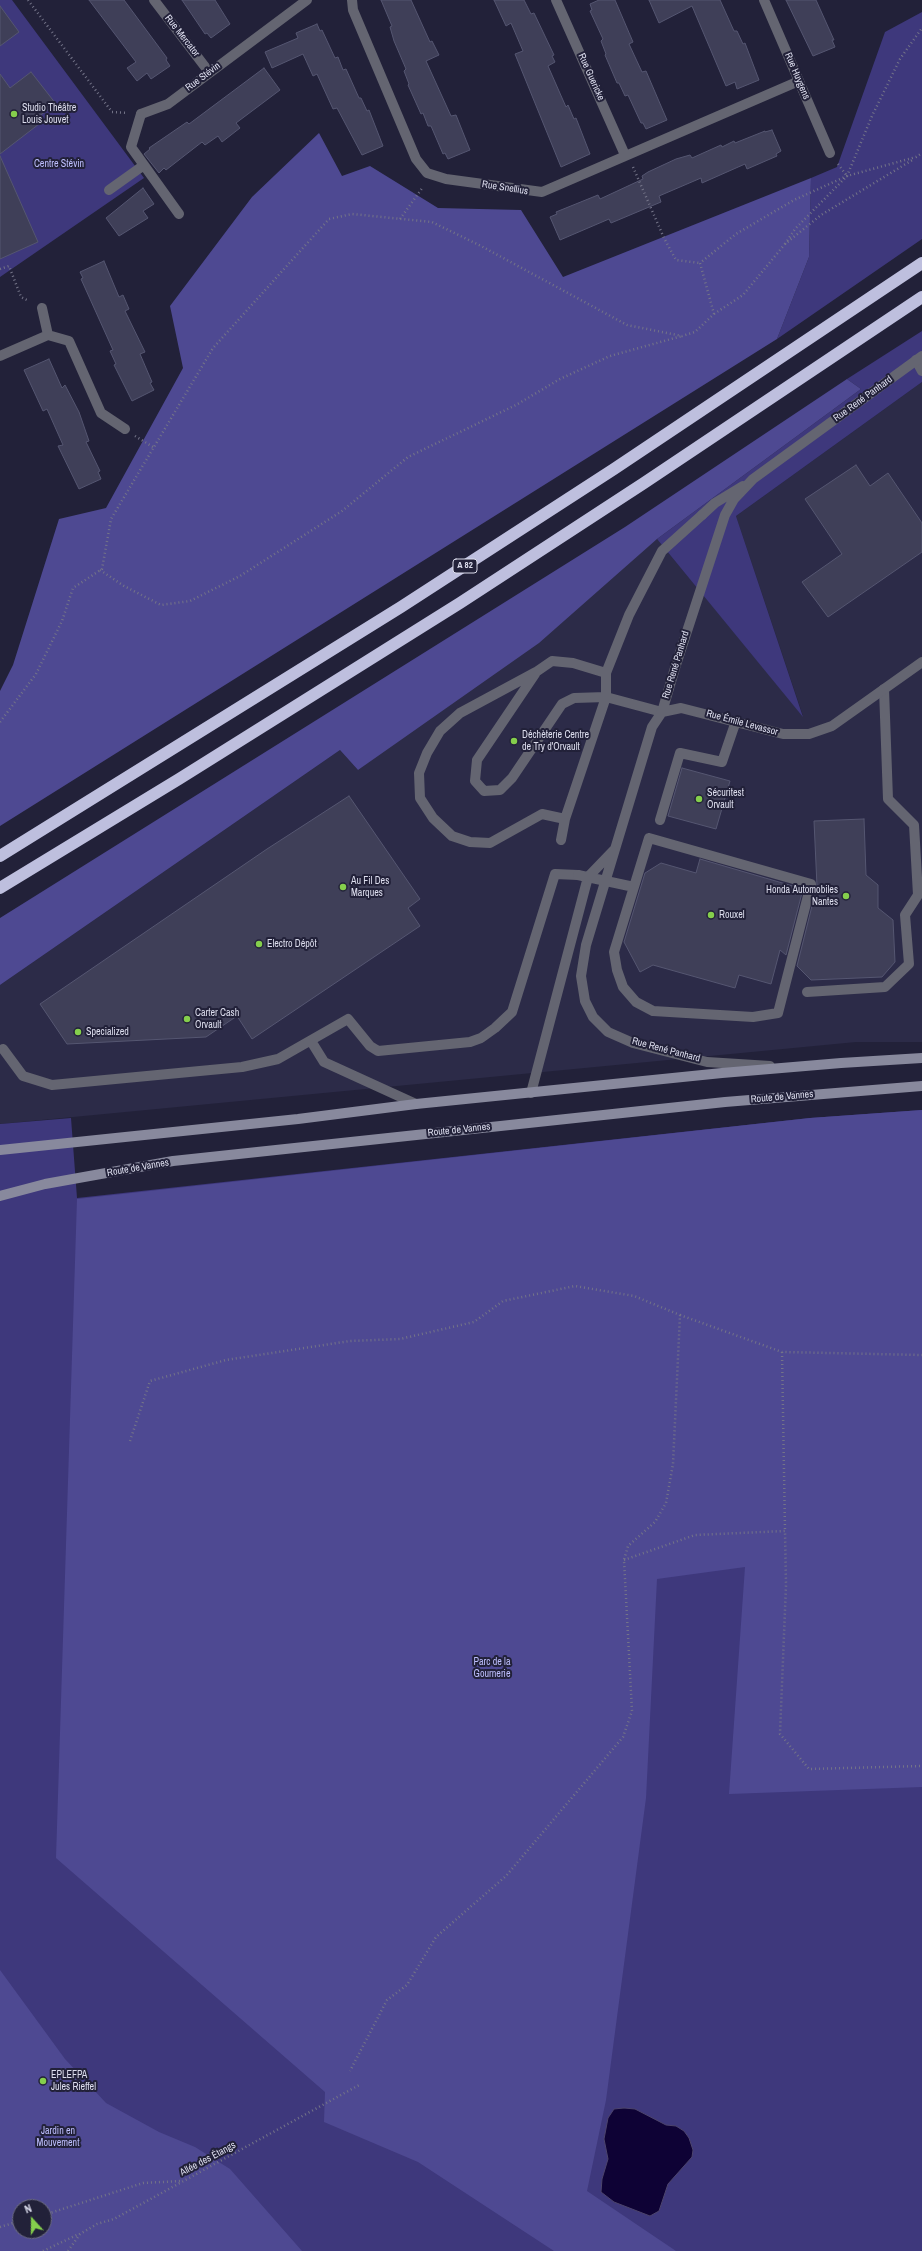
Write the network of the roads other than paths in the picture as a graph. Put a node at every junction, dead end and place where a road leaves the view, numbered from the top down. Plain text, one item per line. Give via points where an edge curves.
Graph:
1 (154, 0) edge
2 (307, 0) edge
3 (352, 0) edge
4 (556, 0) edge
5 (764, 0) edge
6 (209, 72) junction
7 (799, 81) junction
8 (830, 153) dead end
9 (626, 154) junction
10 (144, 165) junction
11 (109, 190) dead end
12 (179, 214) dead end
13 (922, 263) edge
14 (922, 297) edge
15 (42, 308) road end
16 (48, 335) junction
17 (0, 356) edge
18 (919, 358) edge
19 (922, 371) edge
20 (125, 429) road end
21 (745, 485) junction
22 (922, 662) edge
23 (536, 672) junction
24 (606, 673) junction
25 (884, 689) junction
26 (606, 697) junction
27 (662, 712) junction
28 (736, 721) junction
29 (565, 820) junction
30 (660, 820) dead end
31 (561, 840) dead end
32 (615, 849) junction
33 (0, 856) edge
34 (583, 876) junction
35 (606, 880) junction
36 (634, 887) junction
37 (0, 888) edge
38 (807, 992) dead end
39 (311, 1041) junction
40 (3, 1049) dead end
41 (922, 1058) edge
42 (792, 1068) junction
43 (922, 1086) edge
44 (531, 1093) junction
45 (416, 1104) junction
46 (0, 1150) edge
47 (0, 1196) edge

1 - 6 street, Rue Mercator
2 - 6 street, Rue Stévin
3 - 9 street, Rue Snellius via 353,10 416,160 427,173 446,179 542,192
4 - 9 street, Rue Guericke
5 - 7 street, Rue Huygens
6 - 10 street, Rue Stévin via 168,104 141,114 131,148
7 - 8 street, Rue Huygens
7 - 9 street, Rue Snellius
10 - 11 street
10 - 12 street
13 - 33 highway, A 82 via 414,599
14 - 37 highway via 460,603
15 - 16 street
16 - 17 street
16 - 20 street via 69,341 101,413
18 - 19 street
18 - 21 street, Rue René Panhard
21 - 24 street, Rue René Panhard via 715,503 662,551 629,614
21 - 27 street, Rue René Panhard via 725,515
22 - 25 street, Rue Émile Levassor
23 - 24 street via 552,661 573,663
23 - 26 street via 477,760 474,780 484,791 500,790 512,778 562,704 574,698
23 - 29 street via 460,713 440,731 419,773 420,798 433,818 452,836 470,842 490,843 542,814
24 - 26 street
25 - 28 street, Rue Émile Levassor via 832,726 809,734 784,734
25 - 38 street via 888,799 914,825 918,895 905,915 908,964 885,987
26 - 27 street
26 - 29 street
27 - 28 street, Rue Émile Levassor via 681,708
27 - 32 street, Rue René Panhard via 652,727
28 - 30 street via 722,762 680,753
29 - 31 street
32 - 34 street, Rue René Panhard
32 - 35 street, Rue René Panhard
34 - 35 street
34 - 39 street via 555,874 512,1012 481,1038 470,1042 378,1052 348,1019
34 - 44 street, Rue René Panhard
35 - 36 street
35 - 42 street, Rue René Panhard via 586,945 581,976 585,1001 593,1017 608,1032 659,1050 707,1062
36 - 36 street via 614,952 616,970 623,987 636,1002 653,1011 753,1017 778,1013 811,884 649,838
39 - 40 street via 278,1059 242,1067 52,1085 23,1076
39 - 45 street via 324,1062
41 - 42 main road
42 - 44 main road
43 - 47 main road, Route de Vannes via 725,1102 173,1161 45,1184
44 - 45 main road
45 - 46 main road

